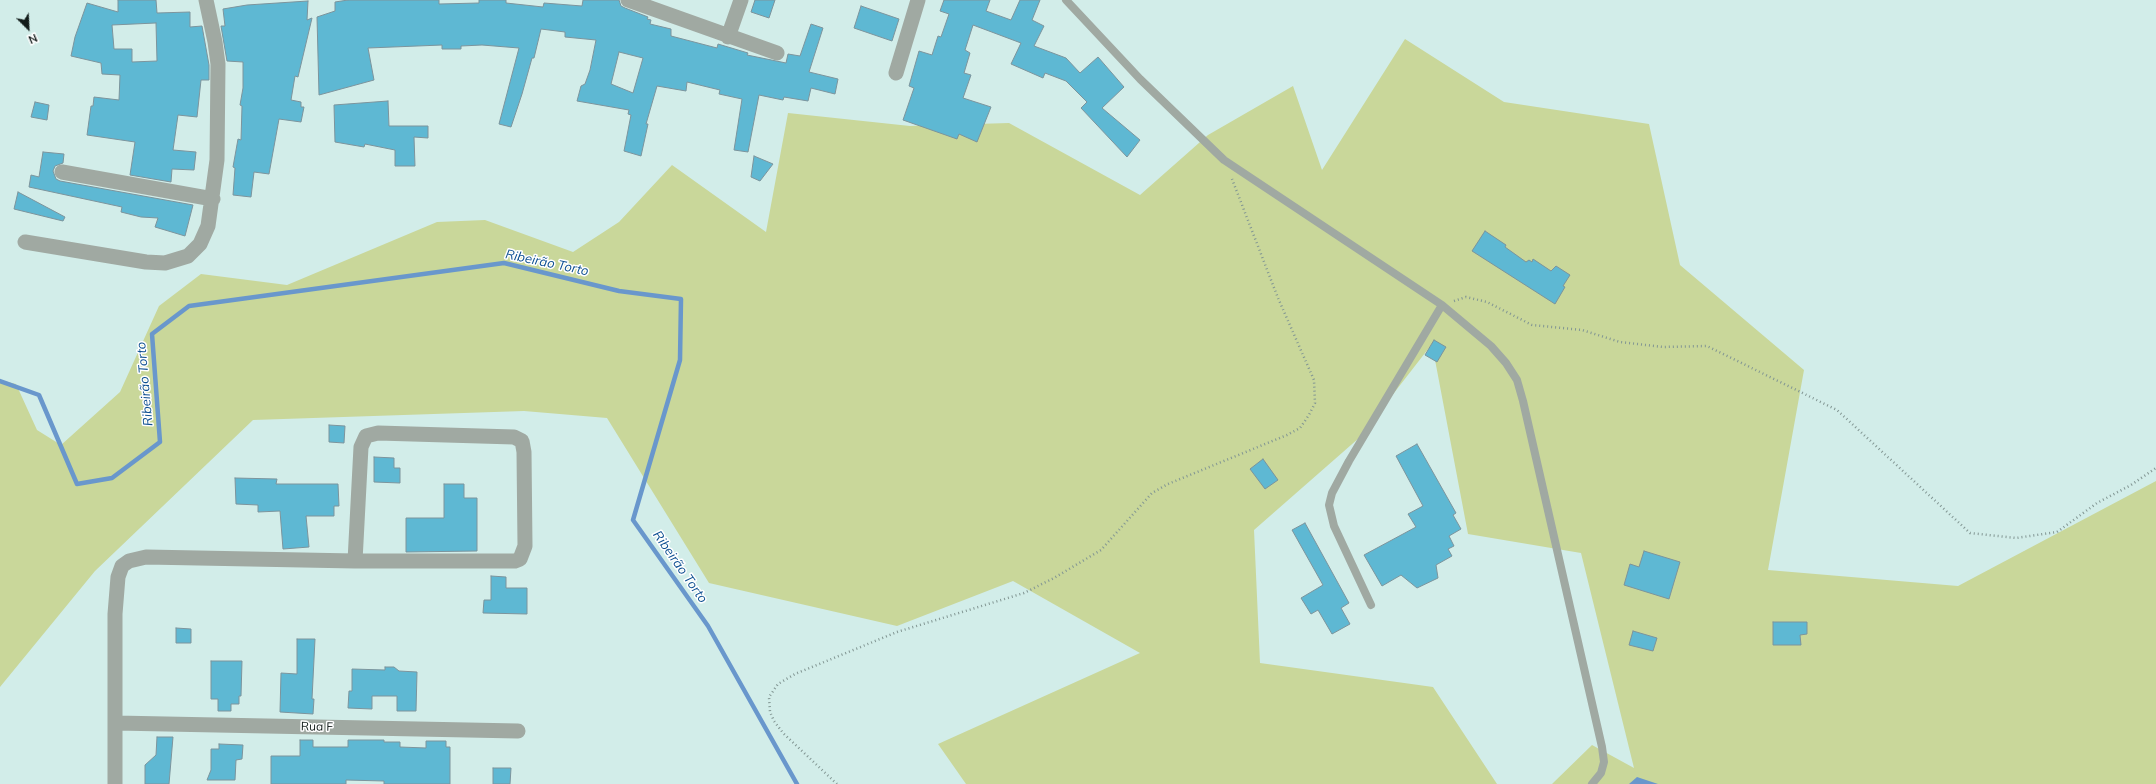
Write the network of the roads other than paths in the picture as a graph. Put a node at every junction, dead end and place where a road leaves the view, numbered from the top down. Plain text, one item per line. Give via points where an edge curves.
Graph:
1 (206, 0) edge
2 (628, 0) edge
3 (741, 0) edge
4 (918, 0) edge
5 (1066, 0) edge
6 (728, 37) junction
7 (777, 53) dead end
8 (896, 73) dead end
9 (62, 172) dead end
10 (213, 199) junction
11 (24, 242) dead end
12 (1442, 305) junction
13 (355, 561) junction
14 (1371, 605) dead end
15 (116, 724) junction
16 (518, 731) dead end
17 (115, 784) edge
18 (1592, 784) edge

1 - 10 street via 216,42 218,64 217,160
2 - 6 street
3 - 6 street
4 - 8 street
5 - 12 lane via 1140,79 1224,160
6 - 7 street
9 - 10 street
10 - 11 street via 208,226 200,244 188,256 165,263
12 - 14 lane via 1349,461 1332,493 1329,505 1334,526
12 - 18 lane via 1491,346 1517,380 1602,747 1604,762 1600,774
13 - 13 street via 507,562 520,559 525,546 522,442 514,437 378,434 366,436 361,447
13 - 15 street via 146,557 128,561 122,566 118,577
15 - 16 street, Rua F
15 - 17 street

